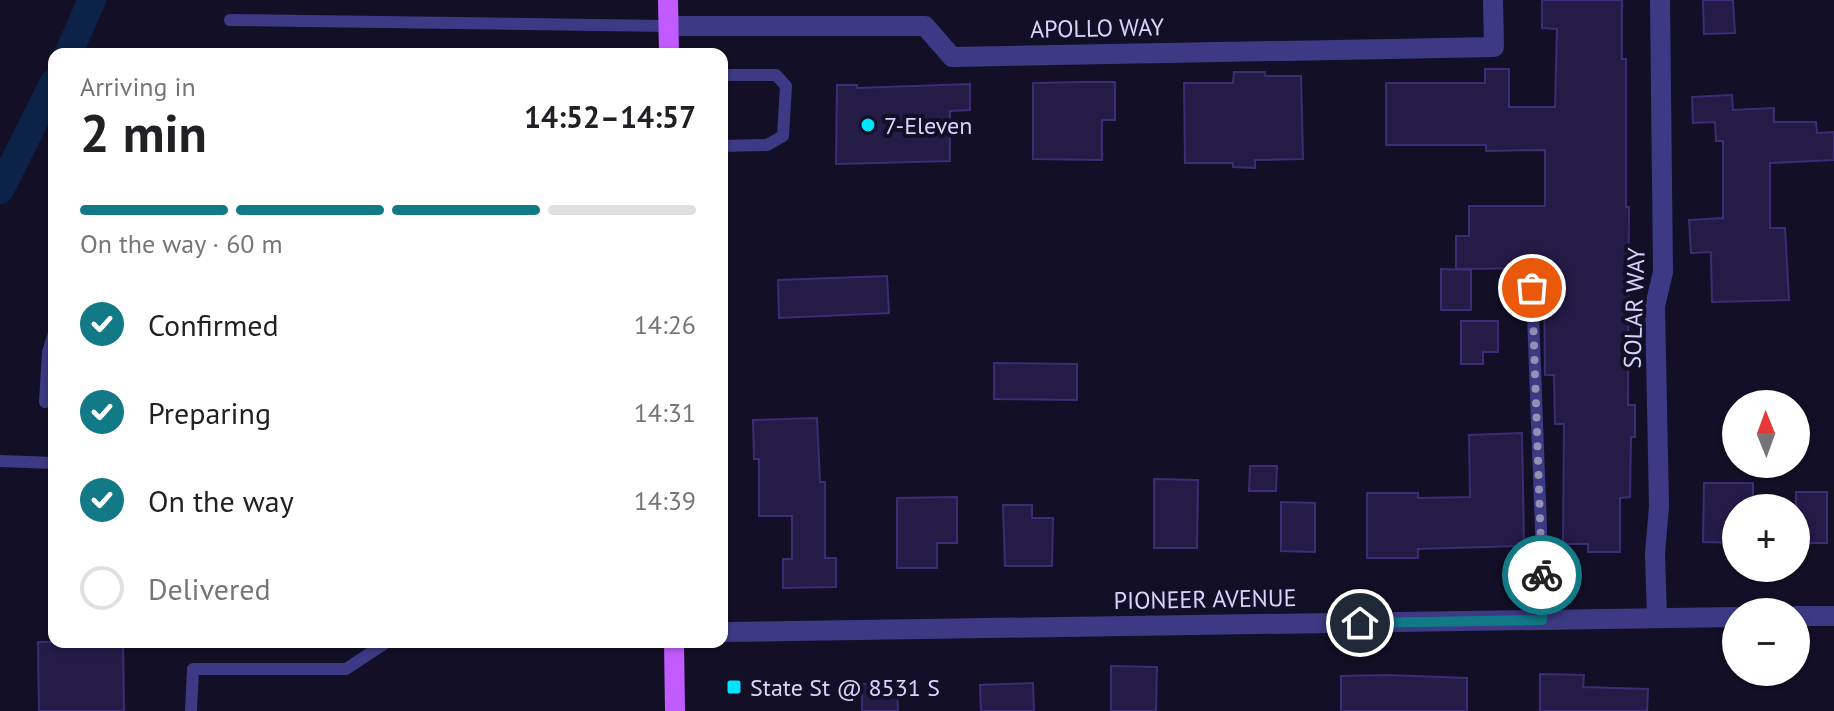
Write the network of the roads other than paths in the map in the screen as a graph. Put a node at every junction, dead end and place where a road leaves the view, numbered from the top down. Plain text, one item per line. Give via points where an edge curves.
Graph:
1 (668, 0) edge
2 (1493, 0) edge
3 (1660, 0) edge
4 (230, 20) dead end
5 (668, 26) junction
6 (669, 48) edge
7 (728, 75) edge
8 (728, 146) edge
9 (1532, 288) dead end
10 (48, 352) edge
11 (45, 402) dead end
12 (0, 461) edge
13 (48, 463) edge
14 (1810, 616) edge
15 (1834, 616) edge
16 (1722, 617) edge
17 (1657, 618) junction
18 (1542, 620) junction
19 (728, 632) edge
20 (378, 648) edge
21 (674, 648) edge
22 (191, 711) edge
23 (675, 711) edge

1 - 5 main road
2 - 5 street, APOLLO WAY via 1494,47 952,57 925,26
3 - 17 street, SOLAR WAY via 1663,272 1655,306
4 - 5 lane
5 - 6 main road
7 - 8 lane via 776,75 786,86 783,136 767,145
9 - 18 lane
10 - 11 lane
12 - 13 lane
14 - 15 street
16 - 17 street, PIONEER AVENUE
17 - 18 street, PIONEER AVENUE
18 - 19 street, PIONEER AVENUE
20 - 22 lane via 346,669 193,669
21 - 23 main road

